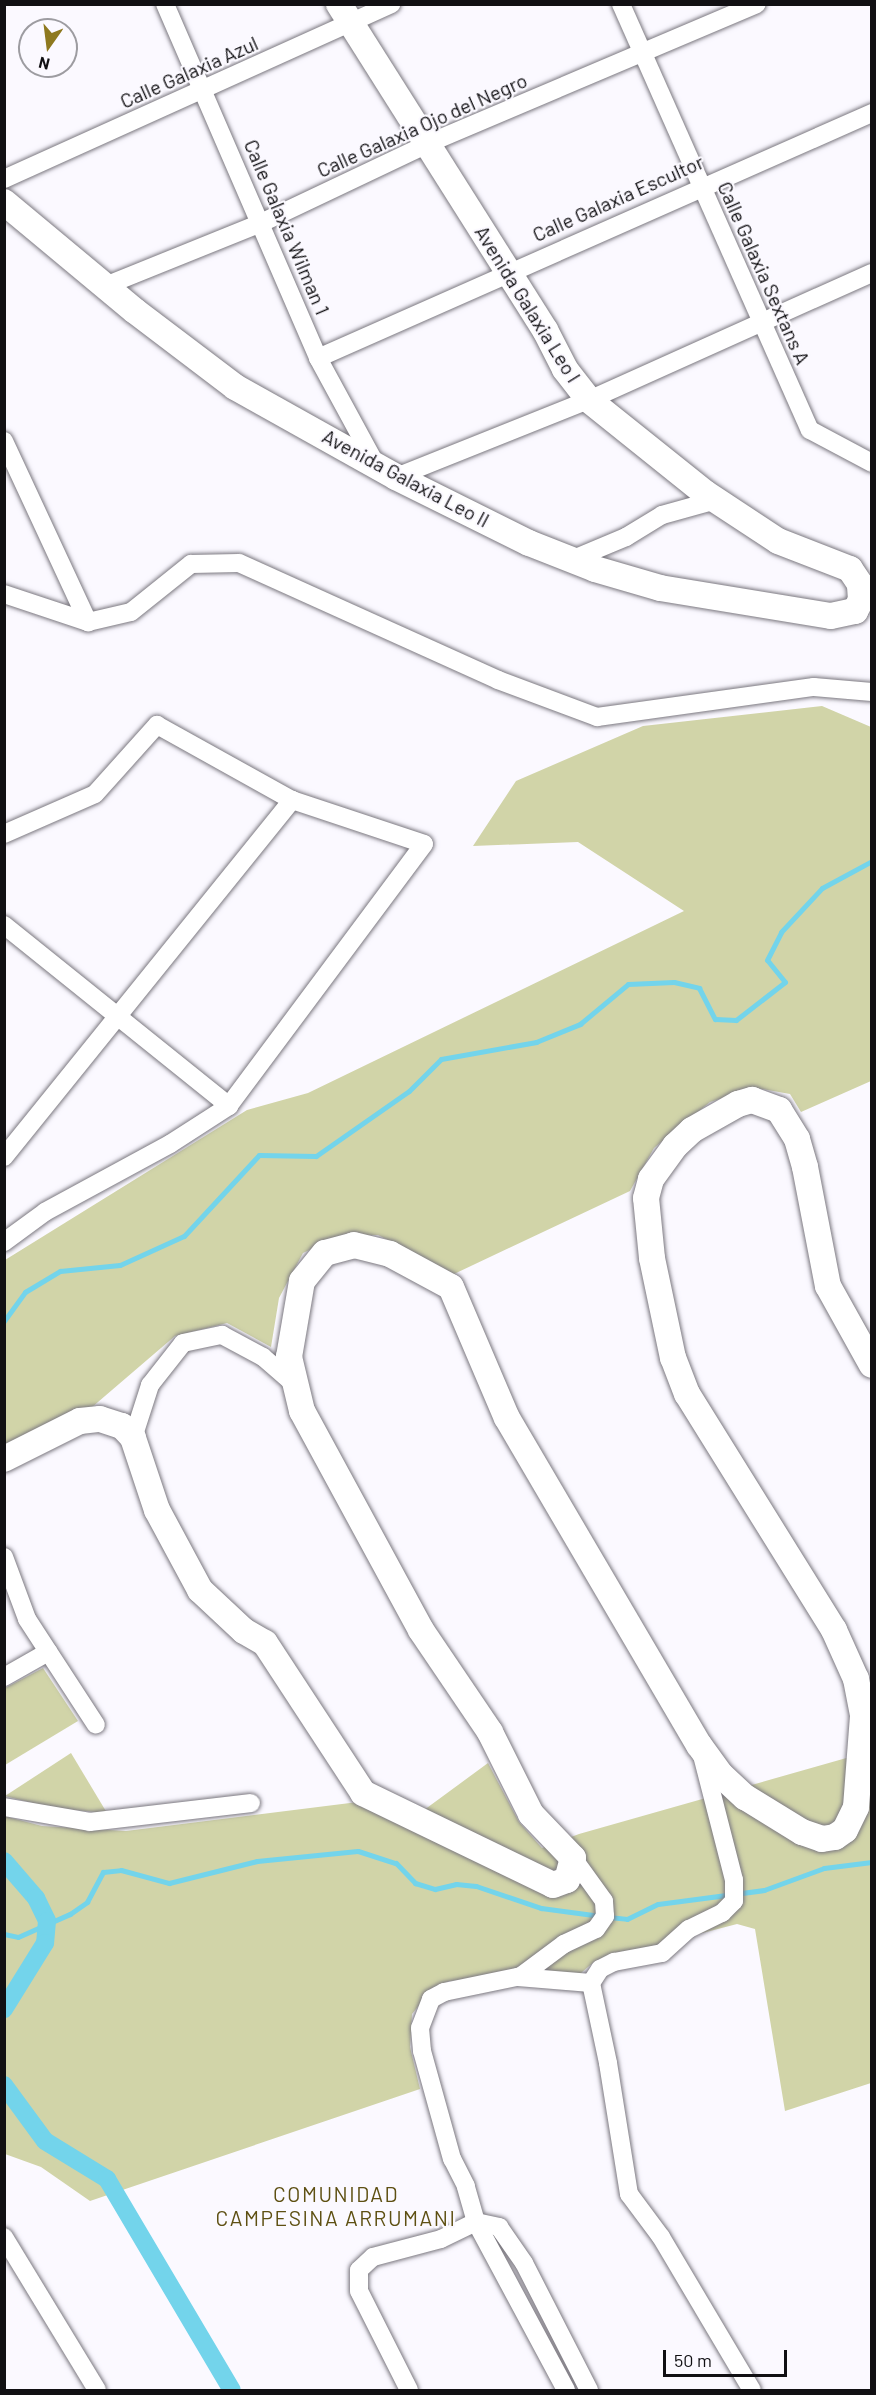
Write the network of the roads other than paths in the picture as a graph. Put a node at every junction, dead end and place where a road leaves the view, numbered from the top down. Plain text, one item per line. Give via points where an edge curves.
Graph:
1 (165, 4) edge
2 (391, 4) edge
3 (621, 4) edge
4 (757, 4) edge
5 (345, 13) edge
6 (644, 55) junction
7 (204, 92) junction
8 (872, 113) edge
9 (427, 144) junction
10 (4, 179) edge
11 (701, 186) junction
12 (4, 202) edge
13 (261, 223) junction
14 (508, 271) junction
15 (872, 273) edge
16 (105, 286) junction
17 (760, 323) junction
18 (318, 358) junction
19 (589, 400) junction
20 (4, 441) edge
21 (872, 463) edge
22 (375, 464) junction
23 (396, 477) junction
24 (716, 500) junction
25 (571, 560) junction
26 (4, 594) edge
27 (866, 604) edge
28 (88, 622) junction
29 (872, 692) edge
30 (292, 800) junction
31 (4, 834) edge
32 (4, 925) edge
33 (116, 1018) junction
34 (229, 1106) junction
35 (4, 1157) edge
36 (4, 1242) edge
37 (872, 1365) edge
38 (293, 1383) junction
39 (134, 1438) junction
40 (4, 1459) edge
41 (4, 1557) edge
42 (48, 1652) junction
43 (4, 1677) edge
44 (96, 1725) dead end
45 (699, 1745) junction
46 (251, 1803) dead end
47 (4, 1807) edge
48 (573, 1857) junction
49 (518, 1977) junction
50 (591, 1983) junction
51 (476, 2222) junction
52 (4, 2237) edge
53 (97, 2391) edge
54 (408, 2391) edge
55 (566, 2391) edge
56 (589, 2391) edge
57 (752, 2391) edge

1 - 7 street, Calle Galaxia Wilman 1
2 - 5 street, Calle Galaxia Azul
3 - 6 street, Calle Galaxia Sextans A
4 - 6 street, Calle Galaxia Ojo del Negro
5 - 7 street, Calle Galaxia Azul
5 - 9 street, Avenida Galaxia Leo I
6 - 9 street, Calle Galaxia Ojo del Negro
6 - 11 street, Calle Galaxia Sextans A
7 - 10 street, Calle Galaxia Azul
7 - 13 street, Calle Galaxia Wilman 1
8 - 11 street, Calle Galaxia Escultor
9 - 13 street, Calle Galaxia Ojo del Negro
9 - 14 street, Avenida Galaxia Leo I
11 - 14 street, Calle Galaxia Escultor
11 - 17 street, Calle Galaxia Sextans A
12 - 16 street, Avenida Galaxia Leo II
13 - 16 street, Calle Galaxia Ojo del Negro
13 - 18 street, Calle Galaxia Wilman 1
14 - 18 street, Calle Galaxia Escultor
14 - 19 street, Avenida Galaxia Leo I via 565,369
15 - 17 street
16 - 22 street, Avenida Galaxia Leo II via 235,387
17 - 19 street
17 - 21 street, Calle Galaxia Sextans A via 810,430
18 - 22 street, Calle Galaxia Wilman 1
19 - 23 street
19 - 24 street, Avenida Galaxia Leo I
20 - 28 street
22 - 23 street, Avenida Galaxia Leo II
23 - 25 street, Avenida Galaxia Leo II
24 - 25 street via 662,515 626,537
24 - 27 street, Avenida Galaxia Leo I via 778,542 850,569
25 - 27 street, Avenida Galaxia Leo II via 660,588 831,616 855,611
26 - 28 street
28 - 29 street via 131,612 191,564 239,563 498,680 597,717 814,687
30 - 31 street via 157,725 95,794
30 - 33 street
30 - 34 street via 424,844
32 - 33 street
33 - 34 street
33 - 35 street
34 - 36 street via 170,1144 45,1212
37 - 45 street via 828,1286 805,1167 797,1139 779,1110 752,1100 693,1130 661,1162 646,1198 652,1258 673,1358 687,1394 834,1630 856,1679 863,1741 852,1819 835,1837 822,1839 802,1832 745,1797
38 - 39 street via 263,1357 222,1335 183,1342 150,1384
38 - 45 street via 289,1357 296,1302 302,1281 325,1253 341,1246 370,1248 428,1271 451,1287 507,1418
38 - 48 street via 312,1435 421,1630 490,1732 531,1814
39 - 40 street via 122,1426 100,1419 80,1421
39 - 48 street via 157,1510 200,1590 244,1631 265,1643 363,1793 540,1882 554,1885 567,1880
41 - 42 street via 27,1619
42 - 43 street
42 - 44 street
45 - 50 street via 737,1890 734,1901 722,1913 689,1929 662,1953 614,1962 600,1969
46 - 47 street via 90,1822
48 - 49 street via 604,1901 605,1916 596,1929 564,1944
49 - 50 street
49 - 51 street via 444,1992 431,1999 420,2028 422,2051 452,2159 466,2186
50 - 57 street via 629,2194 661,2237
51 - 54 street via 441,2239 373,2258 359,2270 359,2291
51 - 55 street
51 - 56 street via 499,2227 524,2263
52 - 53 street

